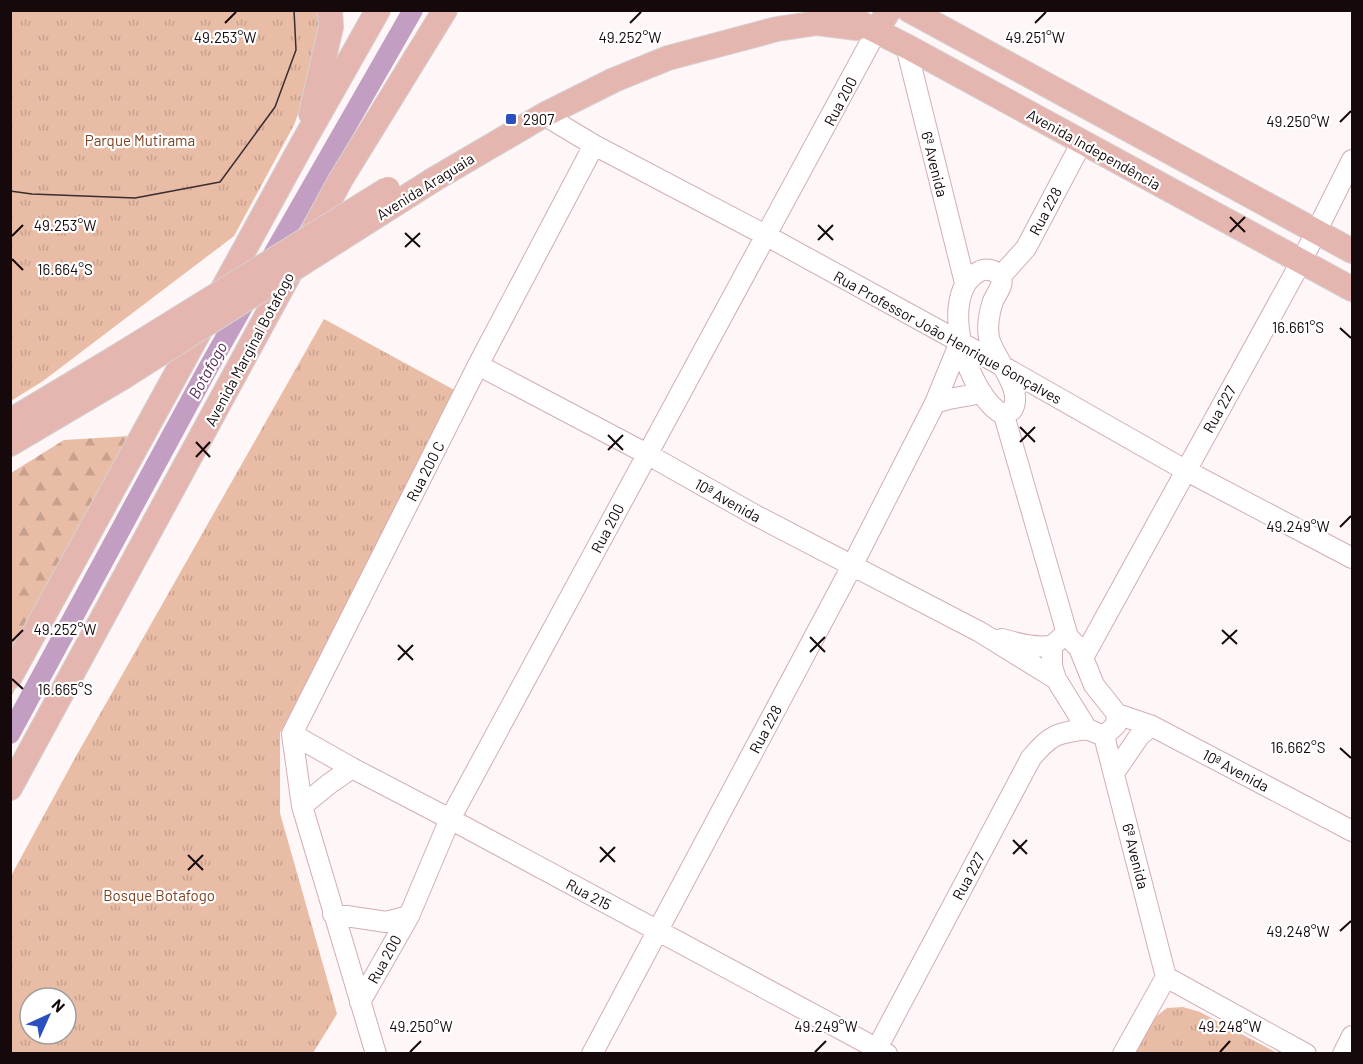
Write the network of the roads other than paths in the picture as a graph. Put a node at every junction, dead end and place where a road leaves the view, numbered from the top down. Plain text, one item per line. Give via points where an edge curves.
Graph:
1 (330, 10) edge
2 (378, 10) edge
3 (802, 10) edge
4 (909, 10) edge
5 (836, 11) edge
6 (764, 13) edge
7 (446, 14) edge
8 (883, 20) edge
9 (906, 46) junction
10 (544, 115) junction
11 (305, 139) junction
12 (1082, 141) junction
13 (594, 145) junction
14 (1353, 160) edge
15 (430, 173) junction
16 (1317, 232) junction
17 (767, 236) junction
18 (1353, 251) edge
19 (1301, 262) junction
20 (1000, 276) junction
21 (965, 283) junction
22 (1353, 289) edge
23 (960, 342) junction
24 (478, 365) junction
25 (1001, 365) junction
26 (118, 368) junction
27 (982, 393) junction
28 (935, 403) junction
29 (1004, 415) junction
30 (10, 421) edge
31 (10, 444) edge
32 (647, 454) junction
33 (1185, 470) junction
34 (1353, 558) edge
35 (852, 566) junction
36 (980, 632) junction
37 (1060, 641) junction
38 (1084, 656) junction
39 (10, 677) edge
40 (1056, 679) junction
41 (1117, 714) junction
42 (1152, 726) junction
43 (1096, 733) junction
44 (292, 734) junction
45 (352, 768) junction
46 (1114, 773) junction
47 (10, 788) edge
48 (302, 806) junction
49 (450, 819) junction
50 (1353, 831) edge
51 (333, 914) junction
52 (408, 916) junction
53 (658, 931) junction
54 (1166, 977) junction
55 (360, 1002) junction
56 (1353, 1036) edge
57 (879, 1052) edge
58 (376, 1053) edge
59 (592, 1053) edge
60 (1123, 1053) edge
61 (1306, 1053) edge
62 (1343, 1053) edge

1 - 11 main road via 331,27
2 - 11 main road
3 - 5 main road, Avenida Araguaia
3 - 6 main road, Avenida Araguaia
4 - 16 main road
5 - 8 main road, Avenida Independência
6 - 15 main road, Avenida Araguaia via 590,77
7 - 47 main road, Avenida Marginal Botafogo via 341,179
8 - 9 main road, Avenida Independência
8 - 10 main road, Avenida Araguaia via 777,29 668,58
8 - 17 street, Rua 200
9 - 12 main road, Avenida Independência
9 - 21 street, 6ª Avenida
10 - 13 street, Rua Professor João Henrique Gonçalves
10 - 15 main road, Avenida Araguaia
11 - 39 main road
12 - 19 main road, Avenida Independência
12 - 20 street, Rua 228 via 1026,248
13 - 17 street, Rua Professor João Henrique Gonçalves
13 - 24 street, Rua 200 C
14 - 16 street, Rua 227
15 - 26 main road, Avenida Araguaia, bridge
16 - 18 main road
16 - 19 street, Rua 227
17 - 23 street, Rua Professor João Henrique Gonçalves
17 - 32 street, Rua 200
19 - 22 main road, Avenida Independência
19 - 33 street, Rua 227
20 - 21 street via 983,270
20 - 25 street via 1002,286 993,302 988,327
21 - 23 street, 6ª Avenida via 959,300
23 - 25 street, Rua Professor João Henrique Gonçalves
23 - 27 street, 6ª Avenida
23 - 28 street, Rua 228
24 - 32 street, 10ª Avenida
24 - 44 street, Rua 200 C
25 - 29 street via 1016,398 1012,410
25 - 33 street, Rua Professor João Henrique Gonçalves
26 - 30 main road, Avenida Araguaia
26 - 31 main road, Avenida Araguaia
27 - 28 street
27 - 29 street, 6ª Avenida
28 - 35 street, Rua 228
29 - 37 street, 6ª Avenida
32 - 35 street, 10ª Avenida
32 - 49 street, Rua 200
33 - 34 street, Rua Professor João Henrique Gonçalves
33 - 38 street, Rua 227
35 - 36 street, 10ª Avenida
35 - 53 street, Rua 228
36 - 37 street, 10ª Avenida via 1039,648
36 - 40 street, 10ª Avenida
37 - 38 street, 6ª Avenida via 1073,640
37 - 40 street, 6ª Avenida via 1052,666
38 - 41 street, 6ª Avenida via 1094,685
40 - 43 street, 6ª Avenida
41 - 42 street, 10ª Avenida
41 - 43 street via 1116,725
42 - 46 street via 1140,735
42 - 50 street, 10ª Avenida
43 - 46 street, 6ª Avenida
43 - 57 street, Rua 227 via 1061,732 1045,741 1031,758
44 - 45 street, Rua 215
44 - 48 street
45 - 48 street
45 - 49 street, Rua 215
46 - 54 street, 6ª Avenida
48 - 51 street
49 - 52 street, Rua 200
49 - 53 street, Rua 215
51 - 52 street via 386,922
51 - 55 street
52 - 55 street, Rua 200
53 - 57 street, Rua 215
53 - 59 street, Rua 228
54 - 60 street
54 - 61 street
55 - 58 street
56 - 62 street

